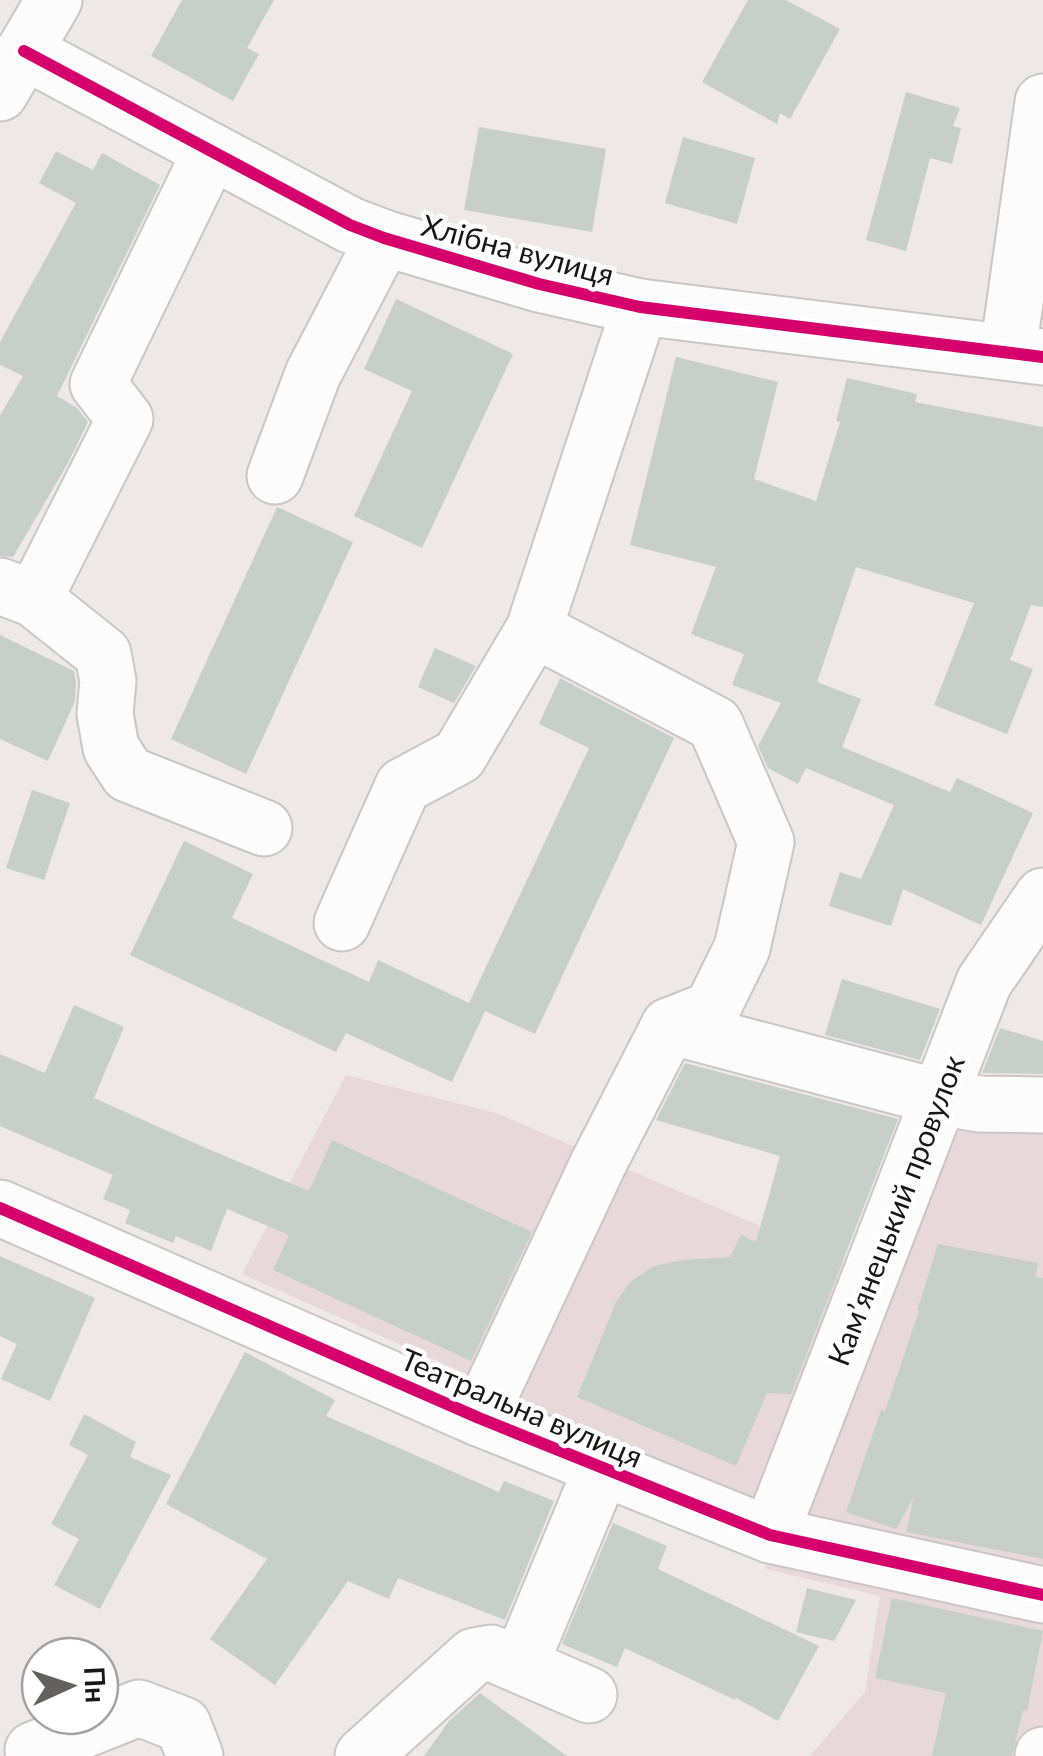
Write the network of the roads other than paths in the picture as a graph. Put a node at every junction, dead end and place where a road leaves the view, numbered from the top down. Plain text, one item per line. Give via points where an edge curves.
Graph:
1 (54, 0) edge
2 (12, 72) edge
3 (1043, 102) edge
4 (211, 151) junction
5 (384, 238) junction
6 (640, 307) junction
7 (1026, 355) edge
8 (274, 476) dead end
9 (17, 592) edge
10 (534, 628) junction
11 (264, 828) dead end
12 (1043, 896) edge
13 (342, 923) dead end
14 (670, 1026) junction
15 (938, 1097) junction
16 (1043, 1105) edge
17 (0, 1208) edge
18 (478, 1418) junction
19 (602, 1468) junction
20 (770, 1535) junction
21 (1043, 1594) edge
22 (520, 1665) junction
23 (590, 1695) dead end
24 (33, 1750) dead end
25 (195, 1756) edge
26 (363, 1756) edge

1 - 2 street
2 - 4 street, Хлібна вулиця
3 - 7 street
4 - 5 street, Хлібна вулиця
4 - 9 street via 98,384 125,419
5 - 6 street, Хлібна вулиця
5 - 8 street via 313,374
6 - 7 street, Хлібна вулиця
6 - 10 street
9 - 11 street via 104,654 110,748 128,774
10 - 13 street via 459,756 403,786
10 - 14 street via 715,724 766,842 742,948 712,1009
12 - 15 street, Камʼянецький провулок via 984,982
14 - 15 street
14 - 18 street
15 - 16 street
15 - 20 street, Камʼянецький провулок
17 - 18 street, Театральна вулиця
18 - 19 street, Театральна вулиця
19 - 20 street, Театральна вулиця
19 - 22 street
20 - 21 street, Театральна вулиця
22 - 23 street
22 - 26 street via 491,1653 474,1656
24 - 25 street via 138,1708 182,1724

